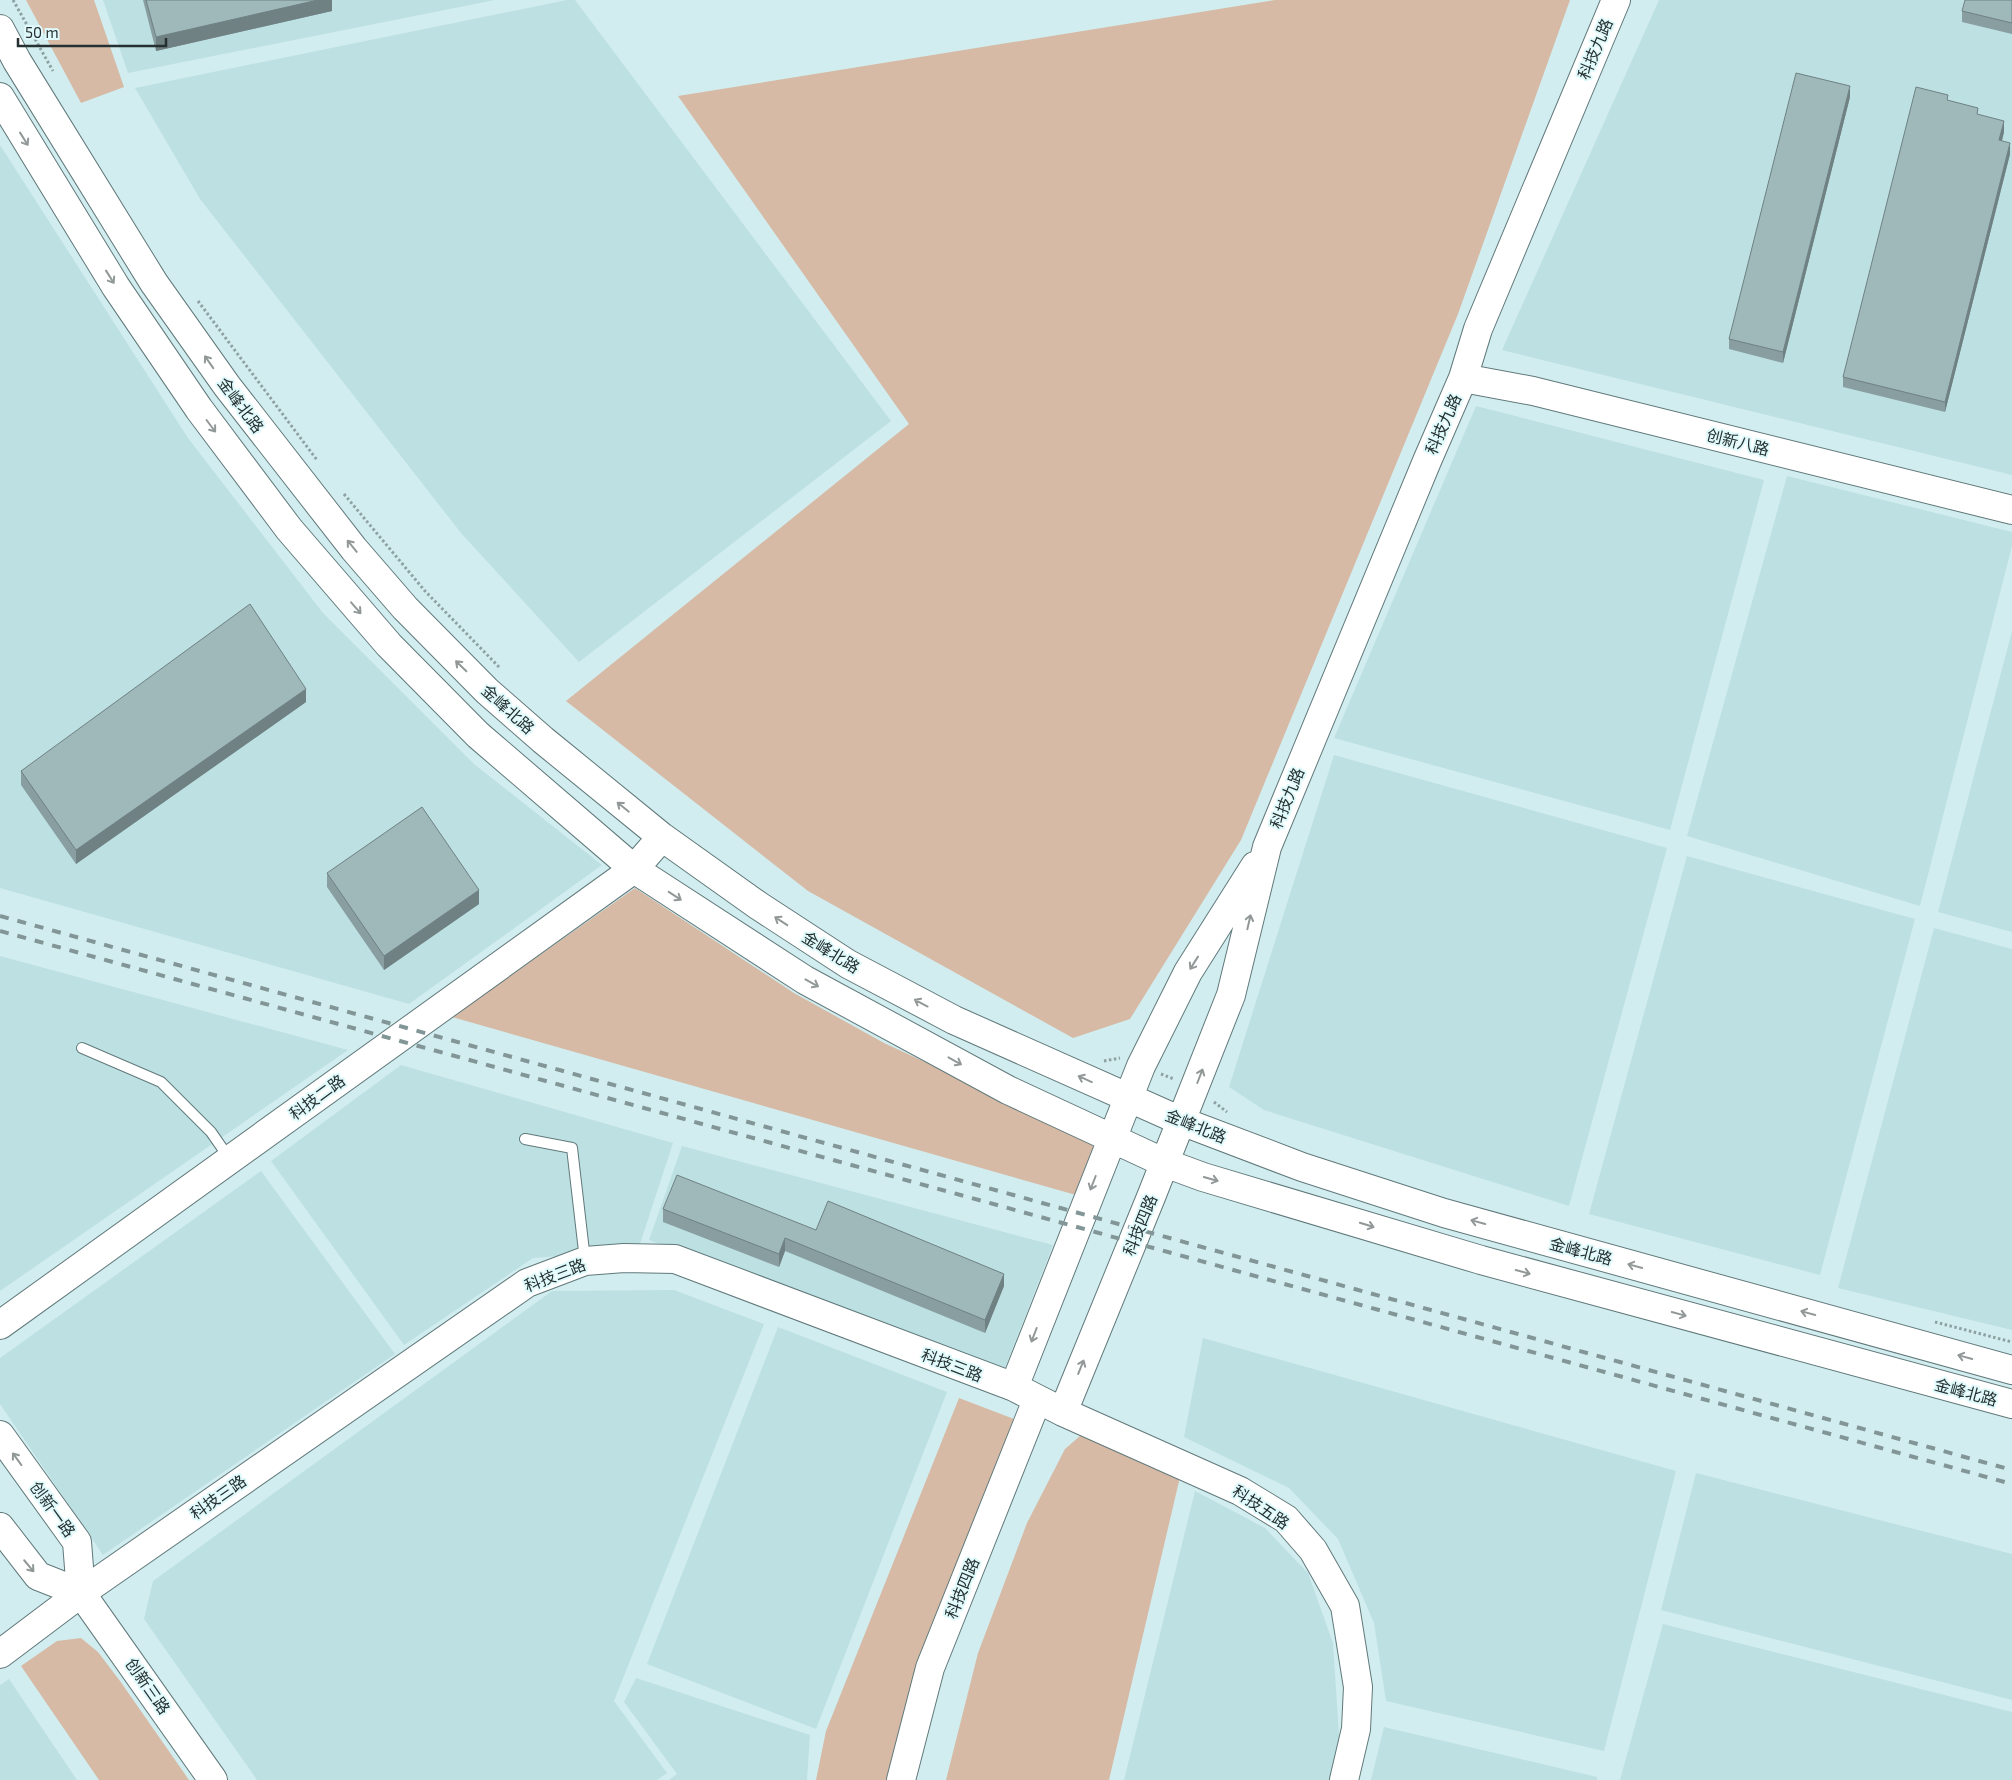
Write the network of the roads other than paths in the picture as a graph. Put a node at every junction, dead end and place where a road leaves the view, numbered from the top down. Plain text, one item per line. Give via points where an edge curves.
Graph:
1 (1616, 0) edge
2 (0, 29) edge
3 (8, 66) edge
4 (0, 97) edge
5 (1463, 378) junction
6 (2012, 510) edge
7 (662, 837) junction
8 (1267, 848) junction
9 (634, 869) junction
10 (82, 1048) dead end
11 (1129, 1098) junction
12 (1181, 1121) junction
13 (1111, 1138) junction
14 (525, 1139) dead end
15 (230, 1160) junction
16 (1165, 1163) junction
17 (585, 1261) junction
18 (0, 1325) edge
19 (2012, 1370) edge
20 (1025, 1394) junction
21 (2012, 1404) edge
22 (1062, 1412) junction
23 (0, 1435) edge
24 (0, 1527) edge
25 (81, 1593) junction
26 (0, 1654) edge
27 (213, 1780) edge
28 (901, 1780) edge
29 (1344, 1780) edge

1 - 5 street, 科技九路 via 1478,329
2 - 3 street, 金峰北路
7 -> 3 street, 金峰北路 via 487,691 405,608 354,549 227,386
4 -> 9 street, 金峰北路 via 116,287 199,409 289,530 389,645 478,736
5 - 6 street, 创新八路 via 1533,391
5 - 8 street, 科技九路
7 - 9 street, 科技二路
11 -> 7 street, 金峰北路 via 954,1020 848,964
8 -> 11 street, 科技九路 via 1188,972 1141,1066
12 -> 8 street, 科技九路 via 1232,996
9 -> 13 street, 金峰北路 via 805,980 1008,1090
9 - 15 street, 科技二路
10 - 15 lane via 161,1082 211,1132
11 - 12 street, 金峰北路
11 - 13 street, 科技四路
12 - 16 street, 科技四路
19 -> 12 street, 金峰北路 via 1444,1213 1302,1167
13 - 16 street, 金峰北路
13 -> 20 street, 科技四路
14 - 17 lane via 572,1148
15 - 18 street, 科技二路
16 -> 21 street, 金峰北路 via 1481,1260
22 -> 16 street, 科技四路
17 - 20 street, 科技三路 via 675,1259
17 - 25 street, 科技三路 via 527,1283
20 - 22 street, 科技五路
20 - 28 street, 科技四路 via 930,1668
22 - 29 street, 科技五路 via 1240,1491 1286,1519 1313,1550 1345,1606 1357,1678 1356,1729
25 -> 23 street, 创新一路 via 77,1542
24 -> 25 street via 38,1576
25 - 26 street, 科技三路
25 - 27 street, 创新三路

